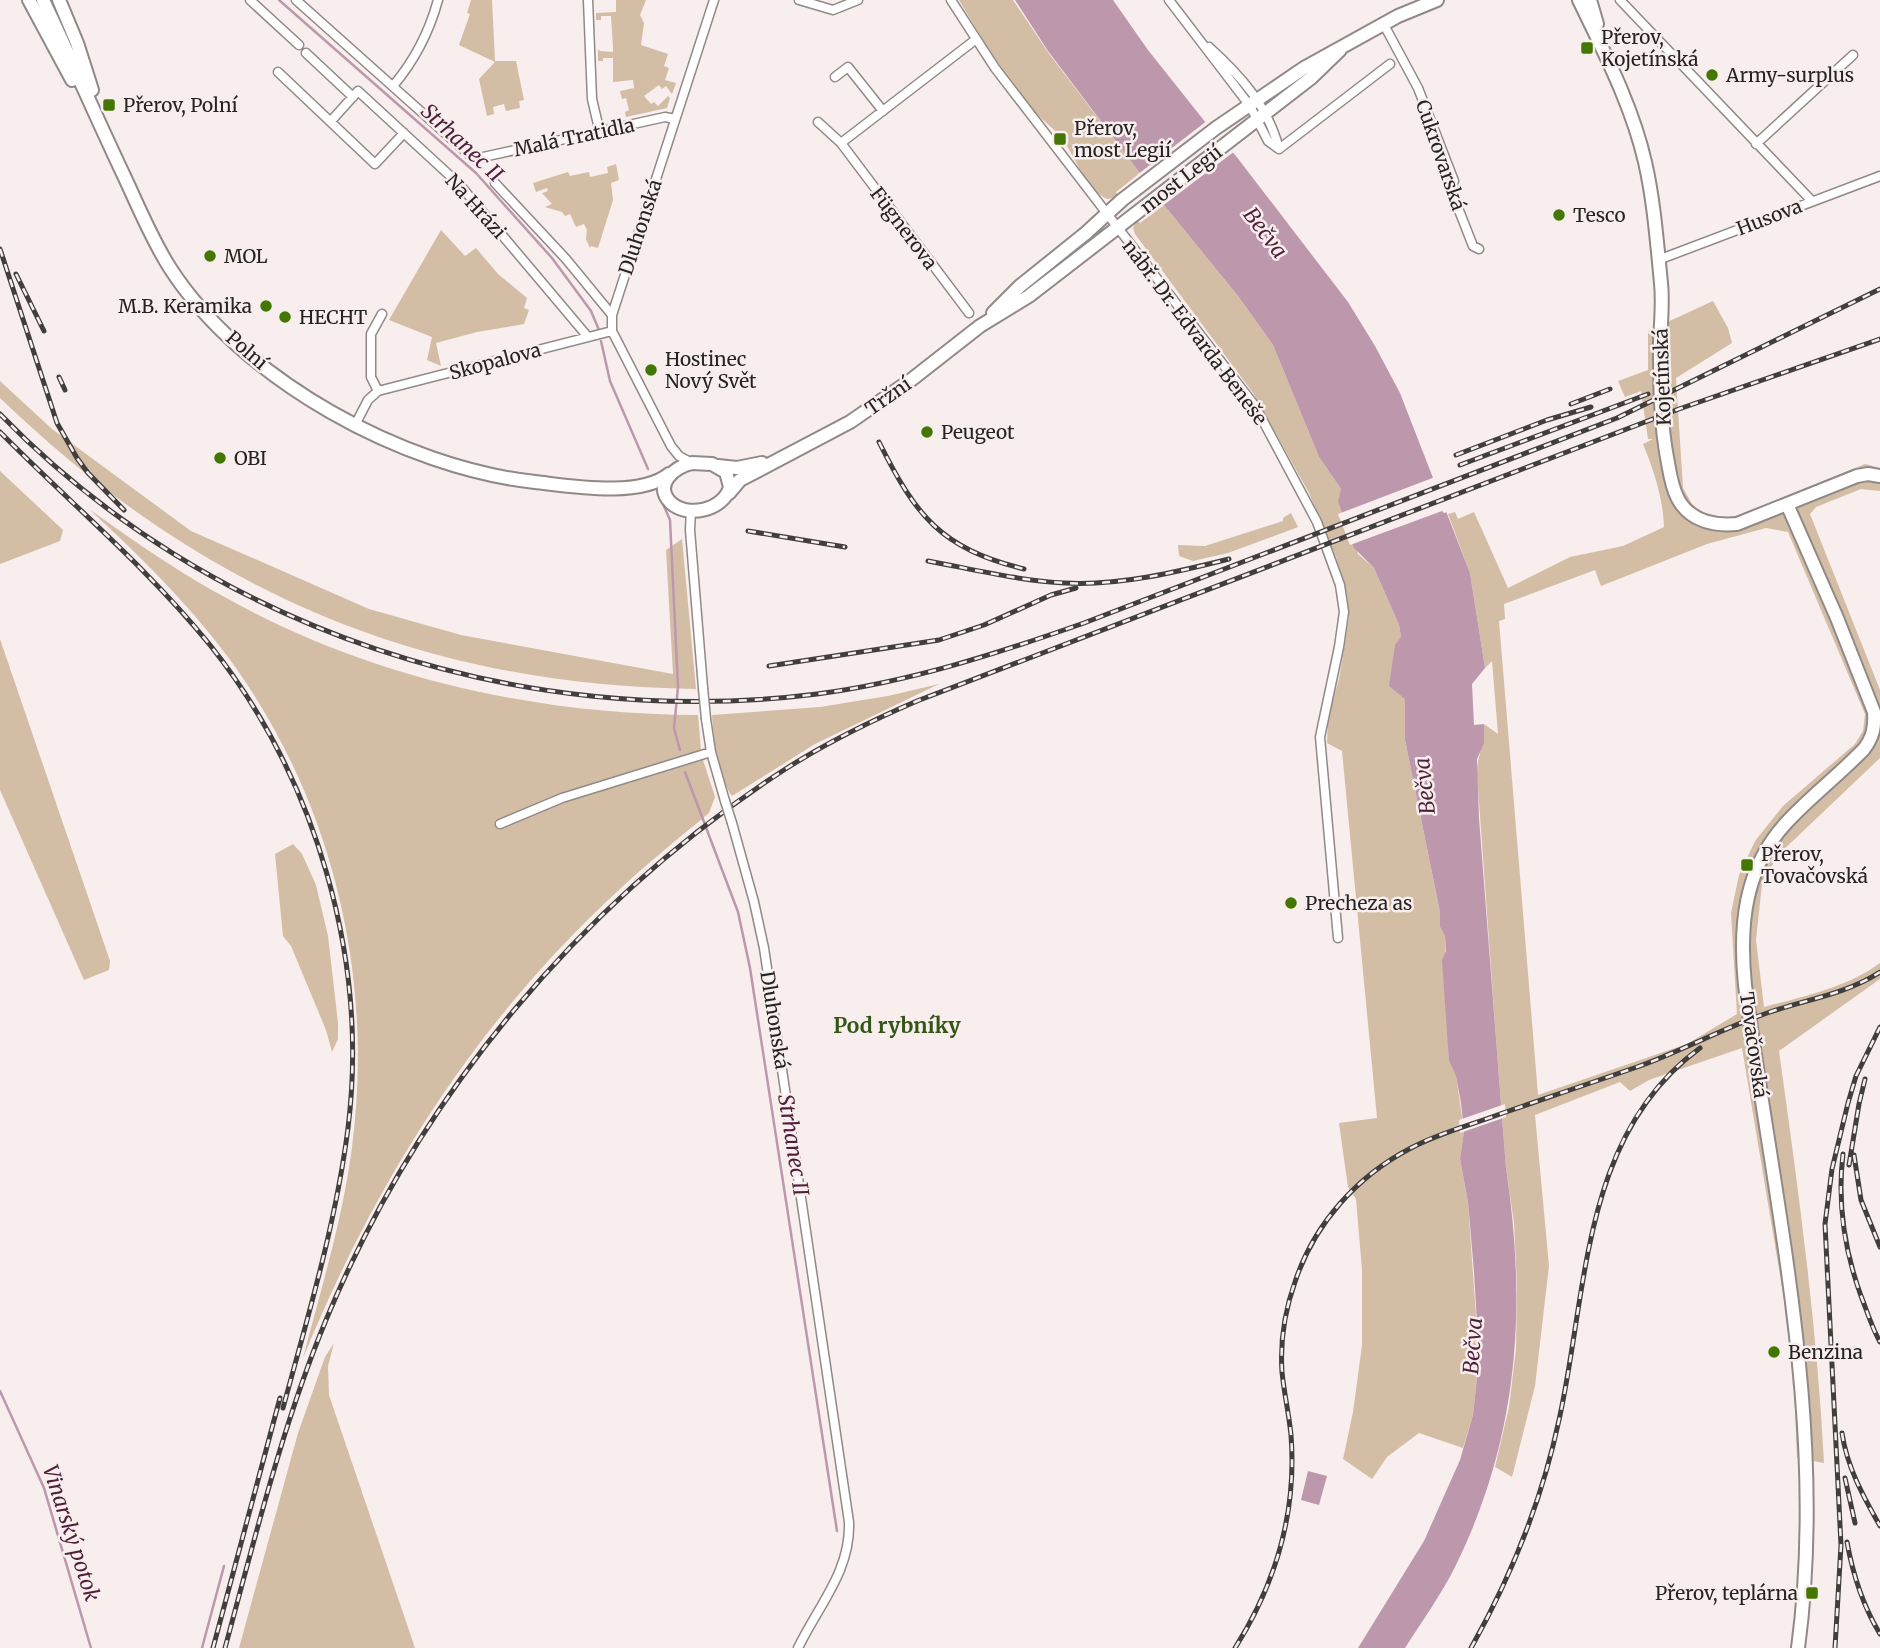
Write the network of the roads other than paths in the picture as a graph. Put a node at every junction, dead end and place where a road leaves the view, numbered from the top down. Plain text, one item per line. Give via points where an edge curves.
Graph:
1 (29, 0) edge
2 (43, 0) edge
3 (59, 0) edge
4 (250, 0) edge
5 (296, 0) edge
6 (438, 0) edge
7 (588, 0) edge
8 (713, 0) edge
9 (799, 0) edge
10 (858, 0) edge
11 (951, 0) edge
12 (1169, 0) edge
13 (1437, 0) edge
14 (1579, 0) edge
15 (1590, 0) edge
16 (1620, 0) edge
17 (1383, 23) junction
18 (975, 40) junction
19 (1600, 41) junction
20 (299, 45) dead end
21 (1340, 50) junction
22 (306, 53) dead end
23 (1853, 55) dead end
24 (1390, 64) dead end
25 (278, 72) dead end
26 (835, 77) dead end
27 (393, 86) junction
28 (353, 97) junction
29 (1254, 103) junction
30 (883, 111) junction
31 (1261, 117) junction
32 (675, 119) junction
33 (331, 121) junction
34 (818, 122) dead end
35 (404, 133) junction
36 (600, 133) junction
37 (108, 141) junction
38 (841, 143) junction
39 (1756, 144) junction
40 (474, 159) joint
41 (1880, 176) edge
42 (495, 183) dead end
43 (1122, 200) joint
44 (1811, 200) junction
45 (1107, 215) junction
46 (1134, 216) joint
47 (1117, 228) junction
48 (1479, 249) dead end
49 (1658, 260) junction
50 (969, 313) dead end
51 (383, 314) dead end
52 (612, 315) junction
53 (980, 326) junction
54 (612, 331) junction
55 (588, 337) junction
56 (378, 391) junction
57 (355, 425) junction
58 (671, 446) junction
59 (789, 454) junction
60 (692, 463) junction
61 (718, 466) junction
62 (669, 474) junction
63 (1880, 476) edge
64 (623, 487) junction
65 (729, 493) junction
66 (669, 500) junction
67 (1787, 504) junction
68 (691, 510) junction
69 (711, 752) junction
70 (500, 824) dead end
71 (1338, 938) dead end
72 (798, 1648) edge
73 (1798, 1648) edge

1 - 37 main road
2 - 37 main road, Polní
3 - 37 main road
4 - 20 street
5 - 27 street, Na Hrázi
6 - 27 street via 430,30
7 - 36 street via 592,99
8 - 32 street, Dluhonská
9 - 10 street via 833,10
11 - 18 street, nábř. Dr. Edvarda Beneše
12 - 29 street via 1199,38 1236,72
13 - 17 main road
14 - 19 main road, Kojetínská
15 - 19 main road, Kojetínská
16 - 39 street
17 - 21 main road
17 - 48 street, Cukrovarská via 1418,88 1454,181 1451,190 1473,246
18 - 30 street
18 - 45 street, nábř. Dr. Edvarda Beneše
19 - 49 main road, Kojetínská via 1644,159
21 - 29 main road, most Legií via 1304,68
21 - 31 main road, most Legií
22 - 28 street, Na Hrázi
23 - 39 street
24 - 31 street via 1279,149 1268,141
25 - 33 street
26 - 30 street via 848,67
27 - 40 street, Na Hrázi
28 - 33 street
28 - 35 street, Na Hrázi via 358,91
29 - 31 street
29 - 43 main road, most Legií
30 - 38 street
31 - 46 main road, most Legií
32 - 36 street, Malá Tratidla via 665,117
32 - 52 street, Dluhonská
33 - 35 street via 375,163
34 - 38 street, Fügnerova
35 - 55 street, Na Hrázi via 460,184
36 - 40 street, Malá Tratidla
37 - 57 main road, Polní via 156,243 198,304 270,371
38 - 50 street, Fügnerova
39 - 44 street
41 - 44 street, Husova
42 - 52 street, Na Hrázi
43 - 45 main road, Tržní
44 - 49 street, Husova
45 - 47 street, nábř. Dr. Edvarda Beneše
45 - 53 main road, Tržní via 1020,286
46 - 47 main road, Tržní
47 - 53 main road, Tržní via 1029,296
47 - 71 street, nábř. Dr. Edvarda Beneše via 1255,406 1317,522 1338,577 1344,619 1320,737
49 - 67 main road, Kojetínská via 1663,422 1678,500 1705,522 1725,525
51 - 56 street via 371,334 370,377
52 - 54 street, Dluhonská
53 - 59 main road, Tržní via 850,422
54 - 55 street, Skopalova
54 - 58 street, Dluhonská
55 - 56 street, Skopalova
56 - 57 street
57 - 64 main road, Polní via 416,452 494,475 555,485
58 - 60 street, Dluhonská
58 - 62 street via 674,458
59 - 61 main road, Tržní via 737,468
59 - 65 main road, Tržní via 740,480
60 - 61 main road
60 - 62 main road
61 - 65 main road via 728,476
62 - 64 main road, Polní via 644,486
62 - 66 main road via 664,485
63 - 67 main road, Kojetínská via 1857,476
64 - 66 main road, Polní
65 - 68 main road via 712,507
66 - 68 main road
67 - 73 main road, Tovačovská via 1837,618 1875,722 1864,749 1772,841 1751,883 1744,914 1745,985 1804,1401 1806,1536
68 - 69 street, Dluhonská, bridge
69 - 70 street via 562,798
69 - 72 street, Dluhonská, bridge via 764,948 849,1522 840,1572

